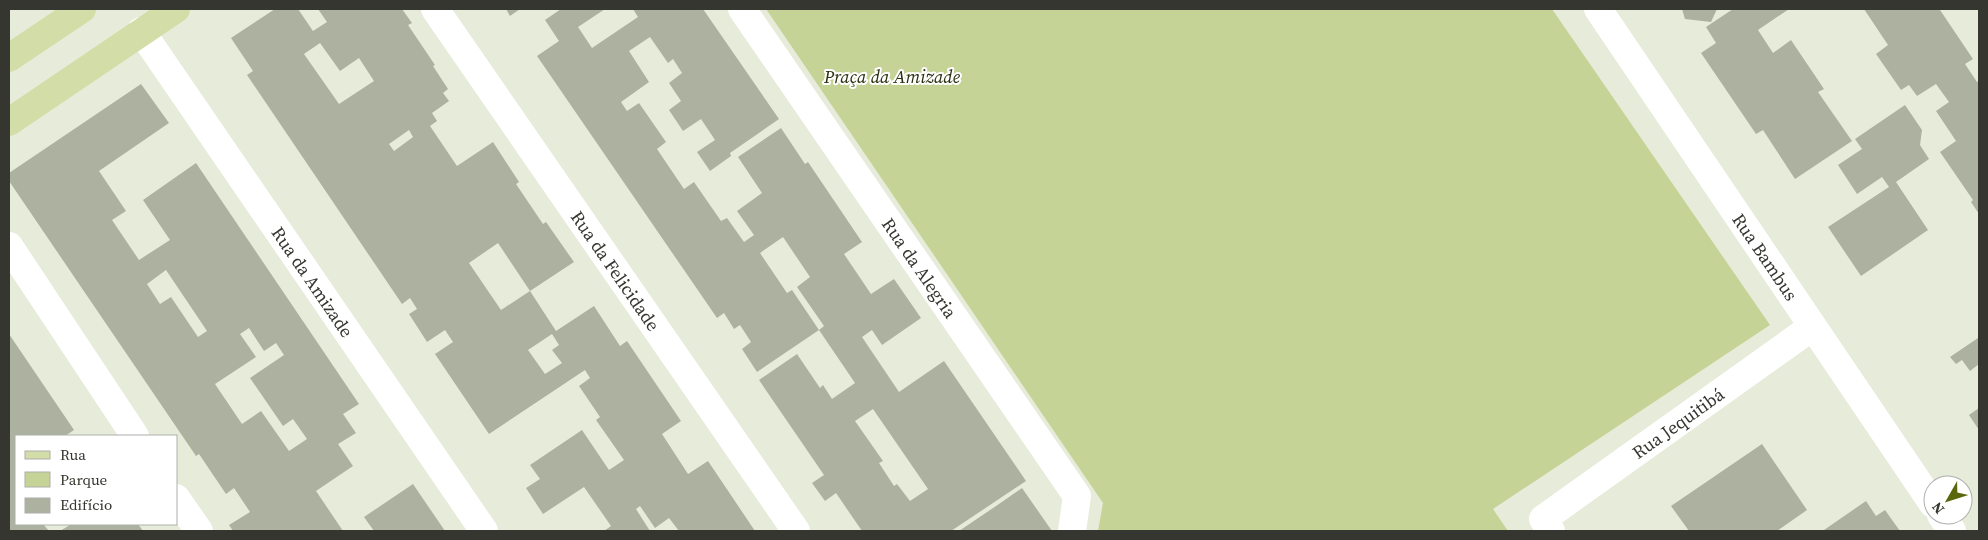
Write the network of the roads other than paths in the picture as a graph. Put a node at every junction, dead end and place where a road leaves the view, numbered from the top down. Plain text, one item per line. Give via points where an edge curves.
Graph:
1 (82, 9) edge
2 (176, 9) edge
3 (435, 9) edge
4 (742, 9) edge
5 (1598, 9) edge
6 (141, 31) junction
7 (9, 58) edge
8 (9, 122) edge
9 (9, 246) edge
10 (1812, 327) junction
11 (134, 435) edge
12 (1923, 489) edge
13 (178, 501) edge
14 (1547, 525) edge
15 (198, 531) edge
16 (484, 531) edge
17 (796, 531) edge
18 (1072, 531) edge

1 - 7 main road
2 - 6 main road
3 - 17 street, Rua da Felicidade
4 - 18 street, Rua da Alegria via 1078,496
5 - 10 street, Rua Bambus
6 - 8 main road
6 - 16 street, Rua da Amizade
9 - 11 street
10 - 12 street, Rua Bambus
10 - 14 street, Rua Jequitibá
13 - 15 street

